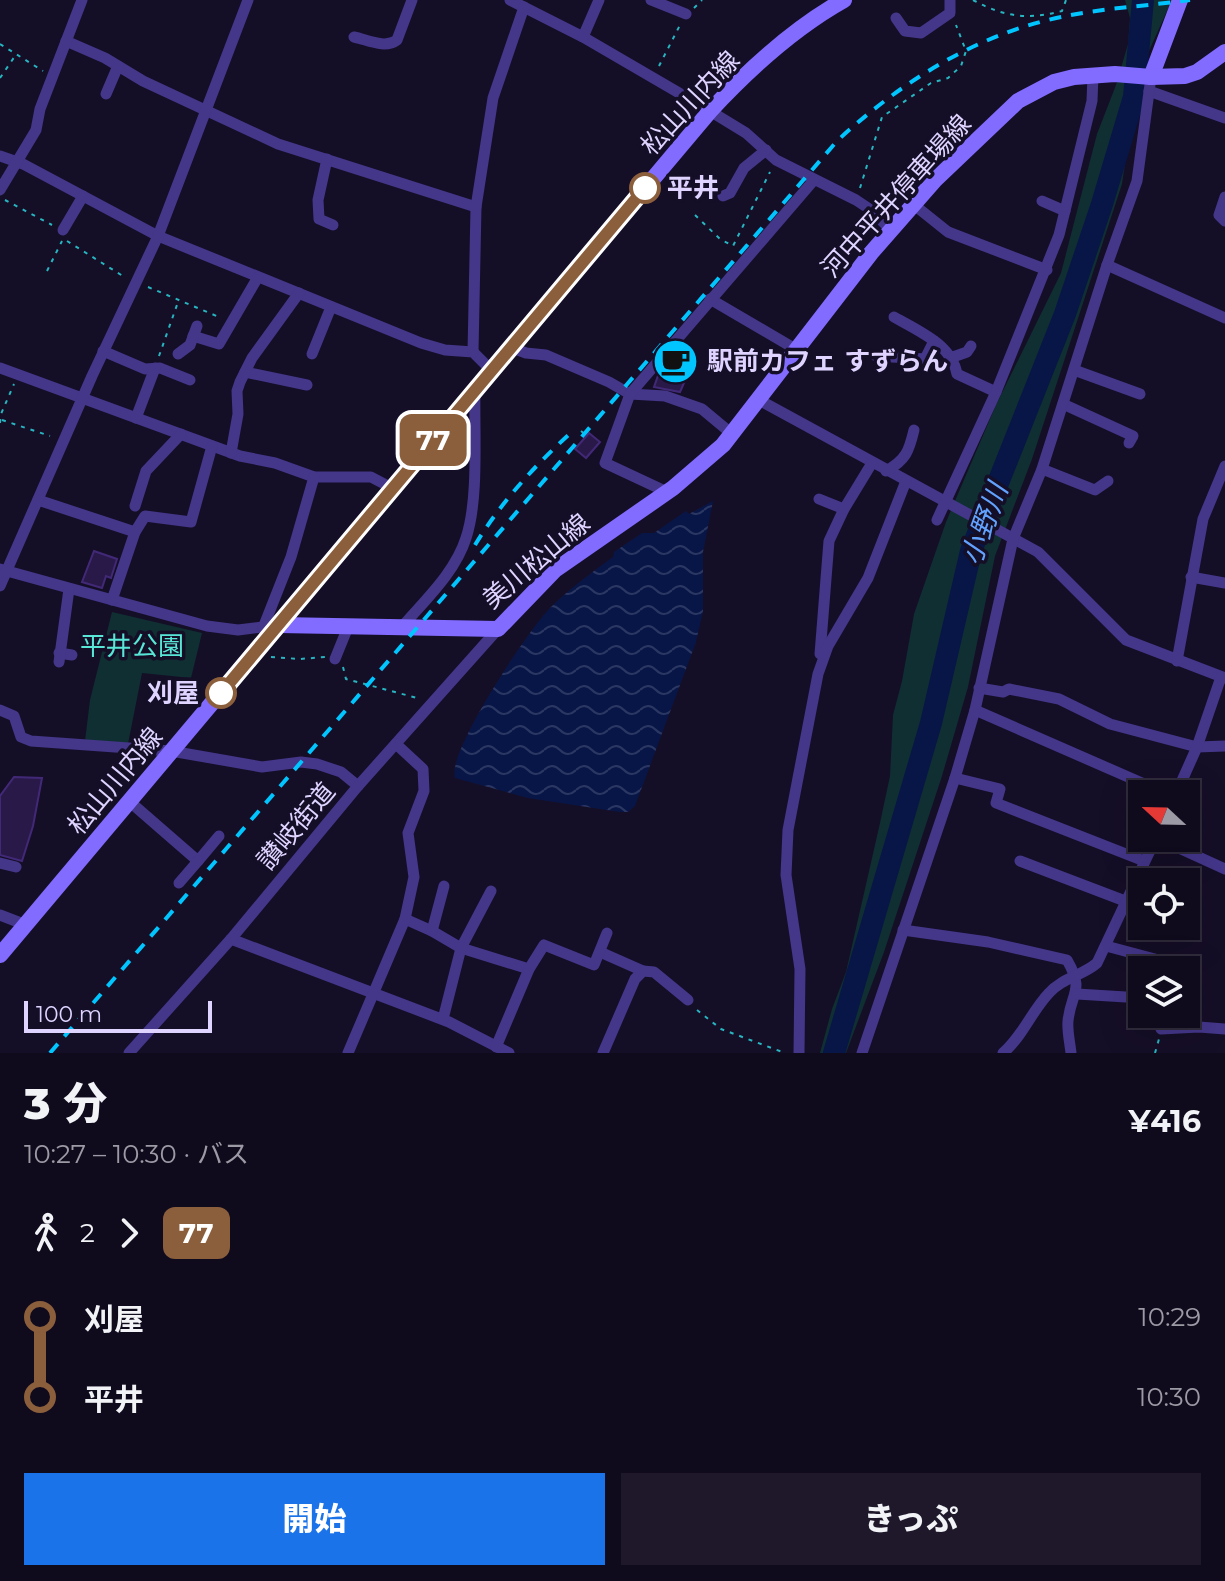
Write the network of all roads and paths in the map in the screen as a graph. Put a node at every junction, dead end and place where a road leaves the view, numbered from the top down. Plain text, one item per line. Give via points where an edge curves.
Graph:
1 (82, 0) edge
2 (248, 0) edge
3 (412, 0) edge
4 (510, 0) edge
5 (599, 0) edge
6 (702, 0) edge
7 (950, 0) edge
8 (973, 0) edge
9 (1066, 0) edge
10 (1180, 0) edge
11 (841, 1) edge
12 (653, 5) edge
13 (524, 7) junction
14 (950, 13) junction
15 (686, 14) junction
16 (896, 18) dead end
17 (354, 37) dead end
18 (583, 37) junction
19 (66, 41) junction
20 (0, 44) edge
21 (1225, 52) edge
22 (16, 55) junction
23 (118, 66) junction
24 (1093, 75) junction
25 (53, 76) junction
26 (654, 77) junction
27 (0, 78) edge
28 (1149, 82) junction
29 (106, 94) dead end
30 (206, 110) junction
31 (710, 111) junction
32 (1225, 118) edge
33 (766, 150) junction
34 (0, 156) edge
35 (327, 159) junction
36 (776, 160) junction
37 (17, 162) junction
38 (814, 180) junction
39 (0, 190) edge
40 (83, 196) junction
41 (723, 196) dead end
42 (1225, 197) edge
43 (0, 198) edge
44 (856, 200) junction
45 (1042, 201) dead end
46 (913, 204) junction
47 (476, 207) junction
48 (1065, 211) junction
49 (695, 215) dead end
50 (1225, 221) edge
51 (333, 225) dead end
52 (63, 230) joint
53 (891, 230) junction
54 (158, 236) junction
55 (1107, 265) junction
56 (1047, 270) junction
57 (47, 271) dead end
58 (258, 277) junction
59 (135, 282) junction
60 (299, 293) junction
61 (710, 299) junction
62 (179, 301) junction
63 (331, 307) junction
64 (894, 317) dead end
65 (1225, 318) edge
66 (232, 322) junction
67 (934, 341) junction
68 (971, 346) dead end
69 (510, 347) junction
70 (797, 350) junction
71 (103, 351) junction
72 (473, 352) junction
73 (178, 354) dead end
74 (312, 354) dead end
75 (876, 356) dead end
76 (953, 357) junction
77 (0, 368) edge
78 (155, 368) junction
79 (491, 370) junction
80 (1074, 370) junction
81 (245, 372) junction
82 (18, 376) junction
83 (190, 380) dead end
84 (307, 385) dead end
85 (475, 389) junction
86 (996, 392) junction
87 (630, 394) junction
88 (1140, 394) dead end
89 (82, 398) junction
90 (759, 400) junction
91 (1063, 404) junction
92 (136, 418) junction
93 (1, 422) edge
94 (914, 430) dead end
95 (581, 431) dead end
96 (181, 434) junction
97 (732, 434) junction
98 (587, 436) dead end
99 (64, 441) junction
100 (1129, 443) dead end
101 (212, 446) junction
102 (231, 453) junction
103 (872, 463) junction
104 (1225, 466) edge
105 (1042, 469) junction
106 (886, 471) junction
107 (314, 477) junction
108 (906, 481) junction
109 (1108, 481) dead end
110 (392, 488) junction
111 (667, 492) junction
112 (819, 499) dead end
113 (38, 500) junction
114 (947, 504) junction
115 (135, 506) dead end
116 (844, 509) junction
117 (937, 520) dead end
118 (135, 532) junction
119 (1010, 538) junction
120 (3, 570) edge
121 (1191, 577) junction
122 (1225, 583) edge
123 (0, 586) edge
124 (69, 589) junction
125 (112, 600) junction
126 (271, 626) junction
127 (348, 627) junction
128 (401, 628) junction
129 (498, 629) junction
130 (255, 654) junction
131 (72, 655) dead end
132 (335, 659) junction
133 (1177, 661) junction
134 (818, 674) junction
135 (1223, 677) edge
136 (979, 688) junction
137 (433, 702) junction
138 (0, 710) edge
139 (975, 710) junction
140 (396, 744) junction
141 (1225, 746) edge
142 (1197, 747) junction
143 (171, 751) junction
144 (955, 778) junction
145 (1135, 780) edge
146 (1182, 780) edge
147 (358, 786) junction
148 (129, 801) junction
149 (219, 836) dead end
150 (1149, 852) edge
151 (1188, 852) edge
152 (198, 861) junction
153 (1020, 861) dead end
154 (1144, 861) junction
155 (0, 863) edge
156 (16, 867) dead end
157 (1225, 869) edge
158 (179, 883) dead end
159 (444, 886) dead end
160 (491, 891) dead end
161 (1125, 901) junction
162 (0, 915) edge
163 (405, 919) junction
164 (26, 925) junction
165 (903, 930) junction
166 (432, 931) junction
167 (607, 933) dead end
168 (231, 939) junction
169 (1106, 946) junction
170 (461, 948) junction
171 (600, 952) junction
172 (0, 955) edge
173 (1144, 956) edge
174 (529, 969) junction
175 (643, 971) junction
176 (1076, 976) junction
177 (375, 993) junction
178 (1077, 994) junction
179 (1128, 997) edge
180 (688, 1000) joint
181 (443, 1019) junction
182 (1200, 1027) edge
183 (1161, 1028) edge
184 (1180, 1028) edge
185 (1225, 1029) edge
186 (503, 1051) edge
187 (129, 1053) edge
188 (348, 1053) edge
189 (603, 1053) edge
190 (785, 1053) edge
191 (799, 1053) edge
192 (862, 1053) edge
193 (1003, 1053) edge
194 (1071, 1053) edge

1 - 19 street
2 - 30 street
3 - 17 street via 392,44
4 - 13 street
5 - 18 street
6 - 15 path
7 - 14 street
8 - 9 path via 993,11 1036,18 1062,11
10 - 28 main road
11 - 31 main road, 松山川内線 via 738,81
12 - 15 street
13 - 18 street
13 - 47 street via 493,98
14 - 16 street via 912,34
14 - 44 path via 966,57 948,78 931,83 882,117
15 - 26 path
18 - 26 street
19 - 23 street
19 - 25 street
20 - 22 path
21 - 28 main road via 1197,72
22 - 25 path
22 - 27 path
23 - 29 street
23 - 30 street
24 - 28 main road, 河中平井停車場線
24 - 46 main road, 河中平井停車場線 via 1054,82 1018,101
24 - 48 street via 1092,101
25 - 37 street via 36,130
26 - 31 street
28 - 32 street
28 - 55 street via 1137,181
30 - 35 street via 278,144
30 - 54 street
31 - 33 street
31 - 69 main road, 松山川内線
33 - 36 street
33 - 41 street
34 - 37 street
35 - 47 street
35 - 51 street via 319,219
36 - 38 street
36 - 49 path via 733,246
37 - 39 street
37 - 40 street
38 - 44 street
38 - 61 street
40 - 52 street
40 - 54 street
42 - 50 street via 1219,215
43 - 52 path
44 - 53 street
45 - 48 street
46 - 53 main road, 河中平井停車場線
46 - 56 street via 948,232
47 - 72 street
48 - 56 street
53 - 70 main road, 河中平井停車場線
54 - 58 street
54 - 59 street
55 - 65 street
55 - 80 street
56 - 86 street
57 - 59 path via 63,238
58 - 60 street
58 - 66 street
59 - 62 path
59 - 71 street
60 - 63 street
60 - 81 street
61 - 70 street
61 - 87 street
62 - 66 path
62 - 78 path
63 - 72 street via 421,343
63 - 74 street
64 - 67 street
66 - 73 street via 219,344 195,331 190,345
67 - 75 street via 925,359
67 - 76 street
68 - 76 street
69 - 79 main road, 松山川内線
69 - 87 street via 546,355
70 - 90 main road, 河中平井停車場線
71 - 78 street via 145,369
71 - 89 street
72 - 79 street
76 - 86 street via 957,374
77 - 82 street
78 - 83 street
78 - 92 street
79 - 85 main road, 松山川内線
80 - 88 street
80 - 91 street
81 - 84 street
81 - 102 street via 237,391
82 - 89 street
82 - 93 path
85 - 110 main road, 松山川内線
85 - 128 street via 472,497 465,540 439,585
86 - 114 street
87 - 97 street via 665,396 702,409
87 - 111 street via 605,463
89 - 92 street
89 - 99 street
90 - 97 main road, 河中平井停車場線
90 - 103 street
91 - 100 street via 1133,436
91 - 105 street
92 - 96 street
93 - 99 path
94 - 106 street via 908,454
95 - 98 path
96 - 101 street
96 - 115 street via 146,471
97 - 111 main road, 河中平井停車場線
99 - 113 street
101 - 102 street
101 - 118 street via 191,522 145,516
102 - 107 street
103 - 106 street
103 - 116 street
104 - 121 street via 1203,519
105 - 109 street via 1095,490
105 - 119 street
106 - 108 street
107 - 110 street via 371,477
107 - 126 street
108 - 114 street
108 - 134 street via 868,578 828,646
110 - 126 main road, 松山川内線
111 - 129 main road, 美川松山線 via 555,570
112 - 116 street
113 - 118 street
113 - 120 street
114 - 117 street
114 - 119 street
116 - 134 street via 829,541
118 - 125 street
119 - 133 street via 1046,559 1126,640
119 - 136 street
120 - 123 street
120 - 124 street
121 - 122 street
121 - 133 street
124 - 125 street
124 - 131 street via 59,658
125 - 126 street via 207,626
126 - 127 main road, 美川松山線
126 - 130 main road, 松山川内線
127 - 128 main road, 美川松山線
127 - 132 street
128 - 129 main road, 美川松山線
129 - 137 street, 讃岐街道
130 - 132 path
130 - 143 main road, 松山川内線
132 - 137 path via 346,679
133 - 135 street
134 - 191 street via 785,855 800,969
135 - 142 street
136 - 139 street
136 - 142 street via 1059,699 1110,724
137 - 140 street, 讃岐街道
138 - 143 street via 14,716 21,737 31,741
139 - 144 street
139 - 145 street
140 - 147 street, 讃岐街道
140 - 163 street via 423,769 424,791 408,833 414,877
141 - 142 street
142 - 146 street
143 - 147 street via 262,767 317,764 341,772
143 - 148 main road, 松山川内線
144 - 154 street via 1000,789 996,803
144 - 165 street
147 - 168 street, 讃岐街道
148 - 152 street
148 - 164 main road, 松山川内線
149 - 152 street
150 - 154 street
151 - 157 street
152 - 158 street
153 - 161 street
154 - 161 street
155 - 156 street
159 - 166 street
160 - 170 street
161 - 169 street
162 - 164 street
163 - 166 street
163 - 177 street
164 - 172 main road, 松山川内線
165 - 176 street via 1067,960
165 - 192 street
166 - 170 street
167 - 171 street
168 - 177 street
168 - 187 street, 讃岐街道
169 - 173 street
169 - 176 street via 1097,963
170 - 174 street
170 - 181 street
171 - 174 street via 594,965 544,945
171 - 175 street
174 - 186 street
175 - 180 street via 654,972
175 - 189 street
176 - 178 street
176 - 193 street via 1048,993 1024,1032
177 - 181 street
177 - 188 street
178 - 179 street
178 - 194 street via 1068,1020
180 - 190 path via 721,1029
181 - 186 street
182 - 185 street
183 - 184 street

